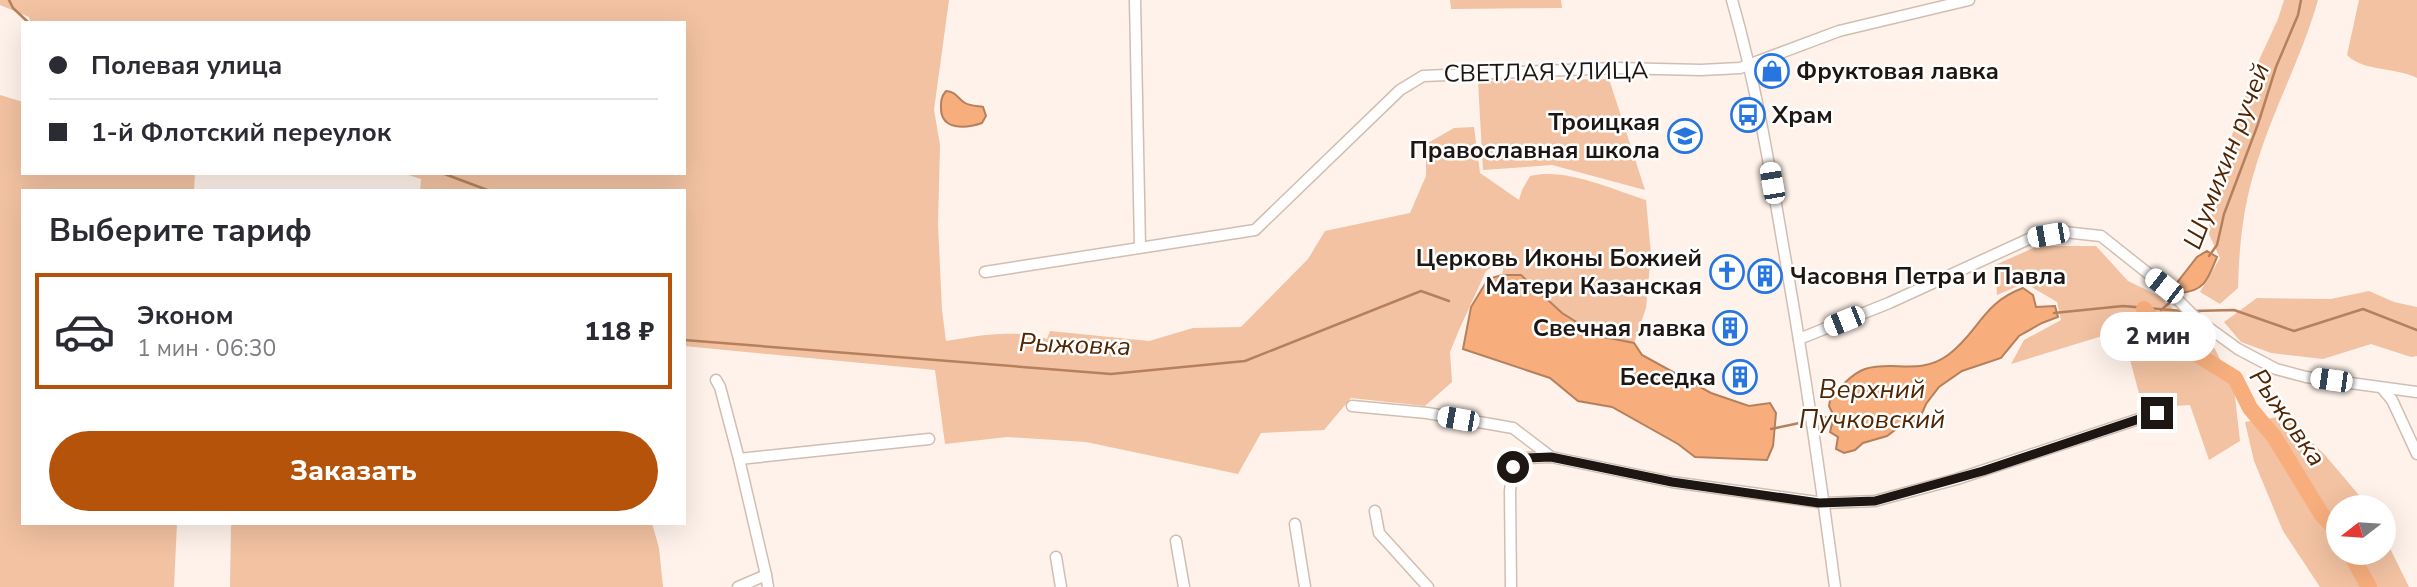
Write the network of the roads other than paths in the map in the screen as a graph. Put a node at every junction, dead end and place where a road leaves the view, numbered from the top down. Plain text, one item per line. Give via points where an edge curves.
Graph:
1 (1135, 0) edge
2 (1732, 0) edge
3 (1969, 0) edge
4 (1749, 65) junction
5 (1140, 247) junction
6 (985, 272) dead end
7 (1799, 339) junction
8 (716, 380) dead end
9 (2382, 388) junction
10 (2417, 391) edge
11 (1352, 406) dead end
12 (2157, 413) dead end
13 (929, 439) dead end
14 (2417, 454) edge
15 (1551, 457) junction
16 (740, 459) junction
17 (1824, 503) junction
18 (1375, 511) dead end
19 (1294, 524) dead end
20 (1176, 541) dead end
21 (1056, 557) dead end
22 (767, 581) edge
23 (738, 587) edge
24 (1061, 587) edge
25 (1184, 587) edge
26 (1305, 587) edge
27 (1428, 587) edge
28 (1511, 587) edge
29 (1835, 587) edge

1 - 5 street
2 - 4 street
3 - 4 street, СВЕТЛАЯ УЛИЦА via 1839,32
4 - 5 street, СВЕТЛАЯ УЛИЦА via 1701,71 1615,68 1423,76 1400,90 1255,230
4 - 7 street
5 - 6 street, СВЕТЛАЯ УЛИЦА
7 - 9 street via 2031,237 2064,232 2101,236 2198,320 2276,369
7 - 17 street
8 - 16 street
9 - 10 street
9 - 14 street
11 - 15 street via 1513,428
12 - 17 street via 1898,495
13 - 16 street
15 - 17 street via 1672,482
15 - 28 street via 1526,458 1513,467
16 - 22 street
17 - 29 street
18 - 27 street via 1379,533
19 - 26 street
20 - 25 street
21 - 24 street
22 - 23 street

